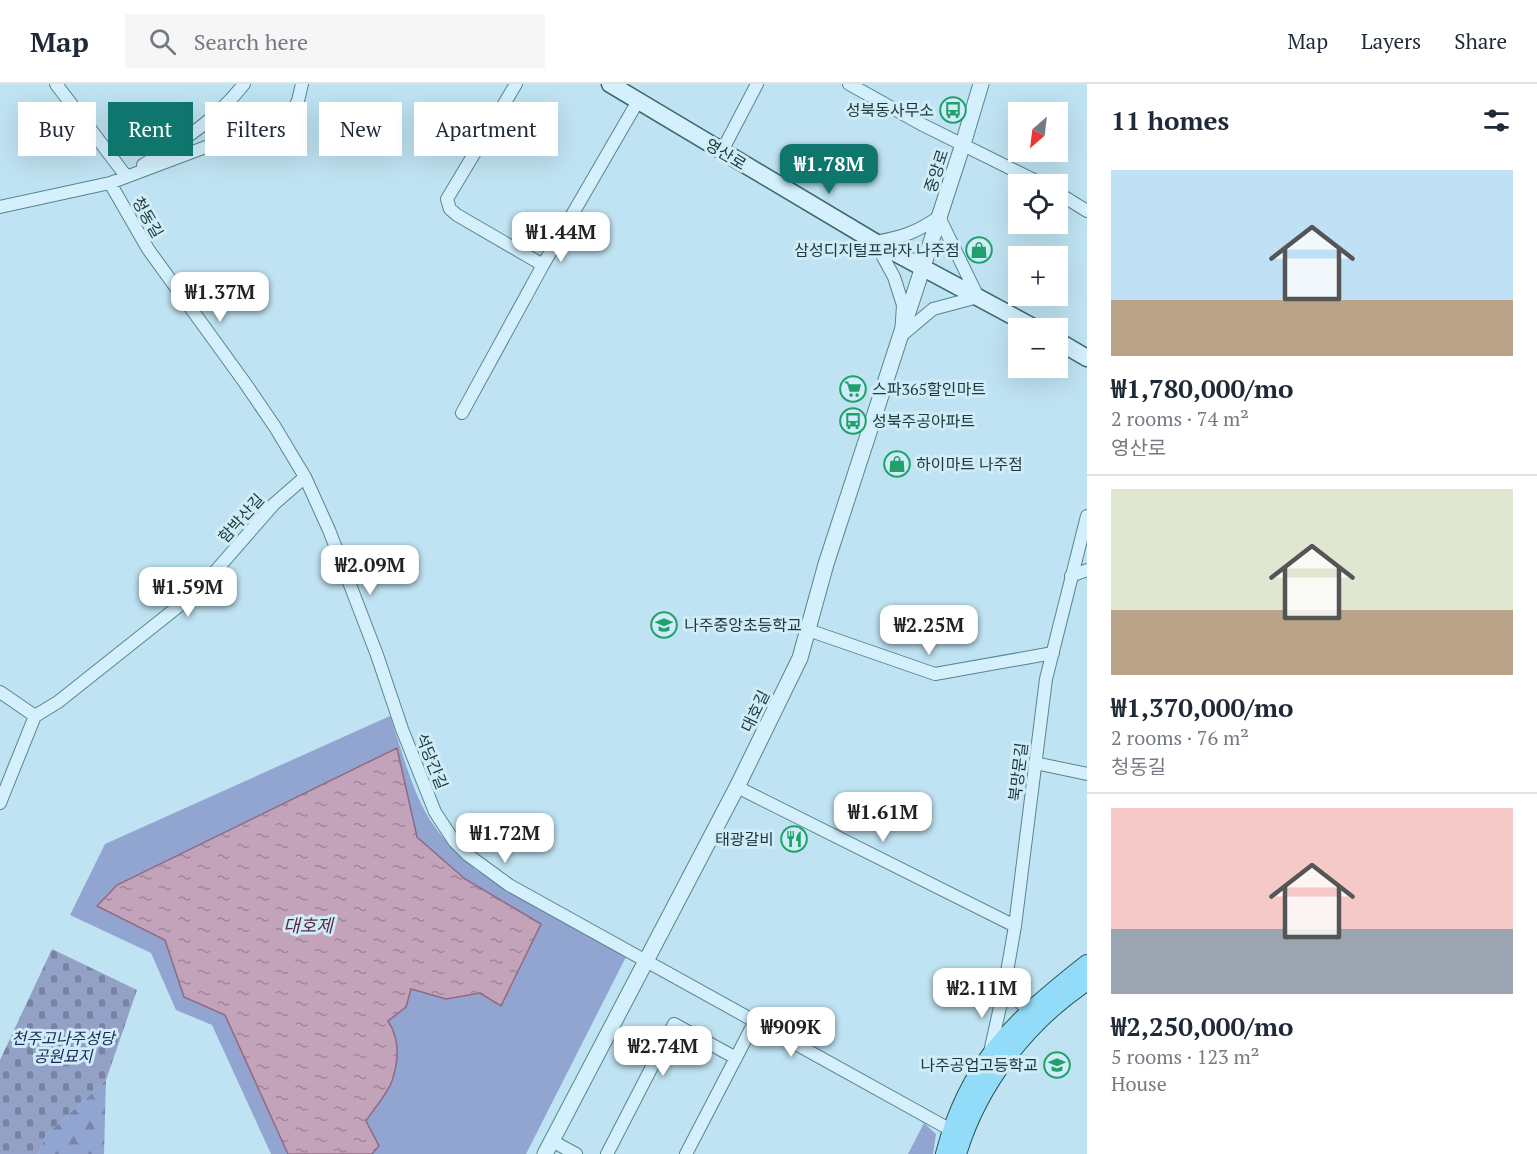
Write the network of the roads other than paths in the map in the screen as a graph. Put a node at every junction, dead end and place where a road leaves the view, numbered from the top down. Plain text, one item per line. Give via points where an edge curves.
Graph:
1 (57, 84) edge
2 (244, 84) edge
3 (302, 84) edge
4 (516, 84) edge
5 (609, 84) edge
6 (758, 84) edge
7 (849, 84) edge
8 (981, 84) edge
9 (638, 101) junction
10 (963, 144) junction
11 (722, 151) junction
12 (1022, 174) edge
13 (126, 176) junction
14 (110, 183) junction
15 (1068, 199) edge
16 (0, 207) edge
17 (1087, 211) edge
18 (939, 217) junction
19 (875, 242) junction
20 (543, 265) junction
21 (923, 269) junction
22 (978, 297) junction
23 (1017, 318) edge
24 (901, 336) junction
25 (1068, 347) edge
26 (1087, 358) edge
27 (462, 413) dead end
28 (305, 477) junction
29 (1087, 516) edge
30 (1087, 570) edge
31 (1071, 576) junction
32 (808, 630) junction
33 (1053, 653) junction
34 (0, 692) edge
35 (35, 716) junction
36 (1035, 763) junction
37 (1087, 774) edge
38 (737, 787) junction
39 (0, 803) edge
40 (1016, 926) junction
41 (646, 960) junction
42 (1087, 964) edge
43 (1087, 981) edge
44 (1004, 989) junction
45 (1035, 1015) junction
46 (755, 1021) junction
47 (989, 1055) junction
48 (736, 1058) junction
49 (951, 1130) junction
50 (548, 1148) edge
51 (576, 1154) edge
52 (608, 1154) edge
53 (686, 1154) edge
54 (945, 1154) edge
55 (957, 1154) edge

1 - 13 street
2 - 13 street via 202,128
3 - 14 street via 292,111 270,125
4 - 20 street via 447,200 457,215
5 - 9 main road, 영산로
6 - 11 street
7 - 10 street
8 - 10 street, 중앙로
9 - 11 main road, 영산로
9 - 20 street
10 - 12 street
10 - 18 street, 중앙로
11 - 19 main road, 영산로
13 - 14 street
14 - 16 street
14 - 28 street, 청동길 via 148,249 245,383
15 - 17 street
18 - 19 street via 902,237
18 - 21 street, 중앙로
18 - 22 street
19 - 21 main road, 영산로
19 - 24 street via 894,277 903,305
20 - 27 street
21 - 22 main road, 영산로
21 - 24 street, 대호길
22 - 23 main road, 영산로
22 - 24 street via 933,309
24 - 32 street, 대호길
25 - 26 main road
28 - 35 street, 함박산길 via 274,504 199,590
28 - 41 street, 석당간길 via 349,582 424,788 442,824 468,855 509,885
29 - 31 street, 북망문길
30 - 31 street
31 - 33 street, 북망문길
32 - 33 street via 934,674
32 - 38 street, 대호길 via 796,666
33 - 36 street, 북망문길
34 - 35 street
35 - 39 street
36 - 37 street
36 - 40 street, 북망문길
38 - 40 street
38 - 41 street, 대호길
40 - 44 street, 북망문길
41 - 46 street, 석당간길
41 - 50 street, 대호길
42 - 45 main road
43 - 45 main road
44 - 45 street
44 - 47 street, 북망문길
45 - 47 main road
45 - 55 main road via 978,1101
46 - 48 street
46 - 49 street, 석당간길
47 - 49 main road
48 - 52 street via 674,1024
48 - 53 street
49 - 54 main road
50 - 51 street, 대호길

